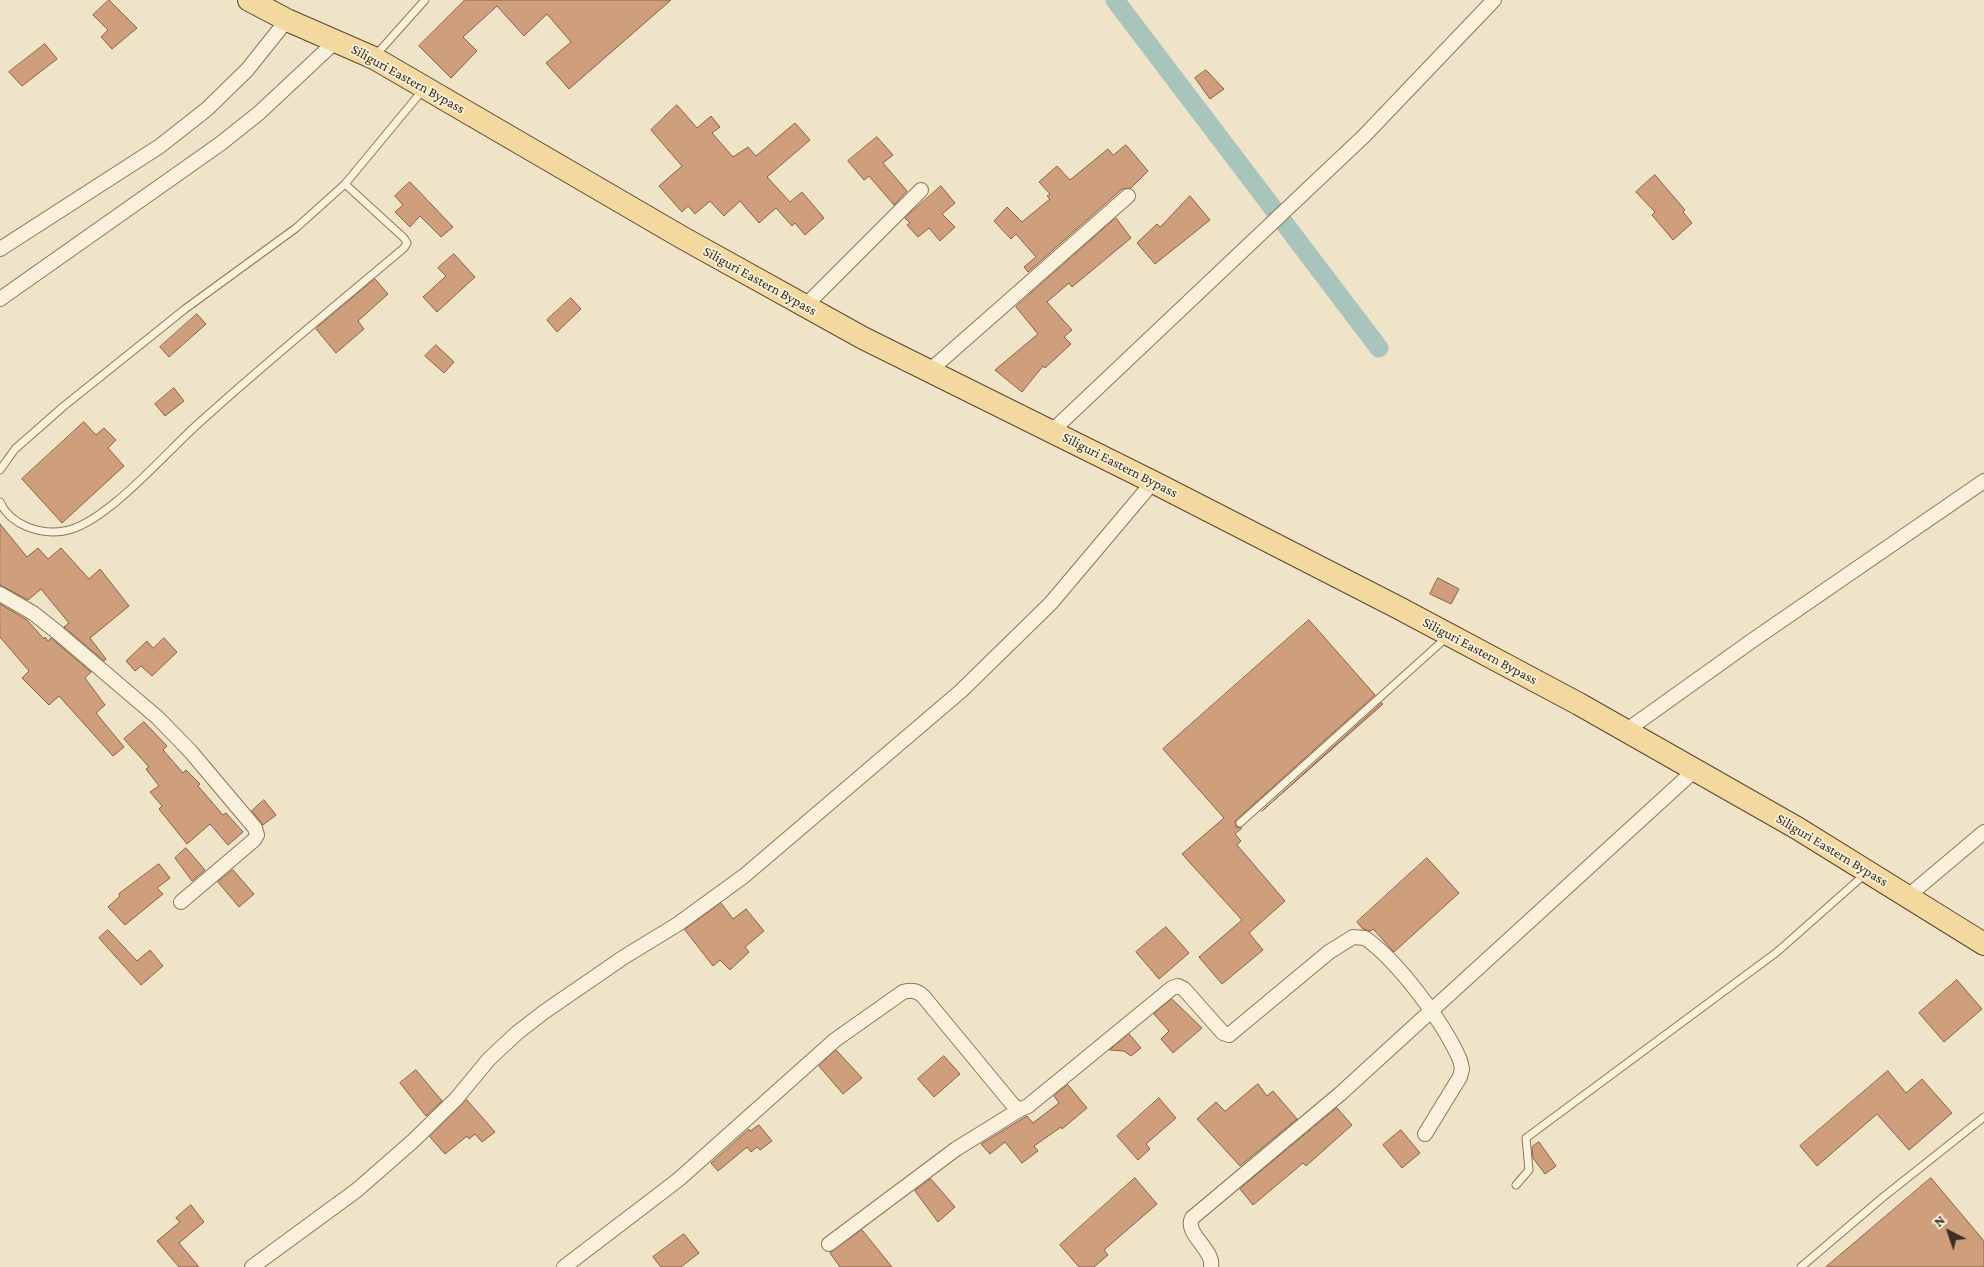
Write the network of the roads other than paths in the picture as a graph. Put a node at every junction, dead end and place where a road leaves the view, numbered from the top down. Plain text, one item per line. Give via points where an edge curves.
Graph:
1 (249, 0) edge
2 (425, 0) edge
3 (1494, 0) edge
4 (287, 20) junction
5 (336, 41) junction
6 (374, 58) junction
7 (426, 87) junction
8 (345, 184) junction
9 (921, 190) dead end
10 (1128, 196) dead end
11 (0, 249) edge
12 (0, 299) edge
13 (805, 306) junction
14 (928, 372) junction
15 (1052, 431) junction
16 (0, 470) edge
17 (1984, 481) edge
18 (1153, 482) junction
19 (0, 502) edge
20 (0, 594) edge
21 (1450, 635) junction
22 (1627, 730) junction
23 (1695, 770) junction
24 (1240, 823) dead end
25 (1984, 832) edge
26 (1868, 872) junction
27 (1908, 896) junction
28 (181, 902) dead end
29 (1984, 944) edge
30 (1430, 1010) junction
31 (1020, 1110) junction
32 (1984, 1117) edge
33 (1425, 1134) dead end
34 (1516, 1185) dead end
35 (829, 1244) dead end
36 (252, 1267) edge
37 (564, 1267) edge
38 (1211, 1267) edge
39 (1801, 1267) edge

1 - 4 main road, Siliguri Eastern Bypass
2 - 6 lane
3 - 15 street via 1358,143
4 - 5 main road, Siliguri Eastern Bypass
4 - 11 street via 247,70 207,109 160,146
5 - 6 main road, Siliguri Eastern Bypass
5 - 12 street via 259,113 220,144
6 - 7 main road, Siliguri Eastern Bypass
7 - 8 lane
7 - 13 main road, Siliguri Eastern Bypass
8 - 16 lane via 296,228 186,309 64,406 15,449
8 - 19 lane via 404,238 404,248 198,423 117,500 91,520 65,532 37,531 17,522
9 - 13 street
10 - 14 street
13 - 14 main road, Siliguri Eastern Bypass
14 - 15 main road, Siliguri Eastern Bypass
15 - 18 main road, Siliguri Eastern Bypass
17 - 22 street
18 - 21 main road, Siliguri Eastern Bypass
18 - 36 street via 1051,603 953,697 744,876 517,1033 406,1147 357,1190
20 - 28 street via 58,632 158,718 255,828 258,835 254,840
21 - 22 main road, Siliguri Eastern Bypass
21 - 24 lane
22 - 23 main road, Siliguri Eastern Bypass
23 - 26 main road, Siliguri Eastern Bypass
23 - 30 street
25 - 27 street
26 - 27 main road, Siliguri Eastern Bypass
26 - 34 lane via 1777,952 1528,1135 1525,1140 1529,1172
27 - 29 main road, Siliguri Eastern Bypass
30 - 31 street via 1375,945 1365,938 1353,938 1329,952 1229,1035 1223,1033 1184,989 1172,988
30 - 33 street via 1457,1052 1462,1069
30 - 38 street via 1340,1094 1192,1218 1191,1227 1211,1258
31 - 35 street via 956,1149
31 - 37 street via 923,996 914,990 903,992 835,1040 678,1180
32 - 39 lane

